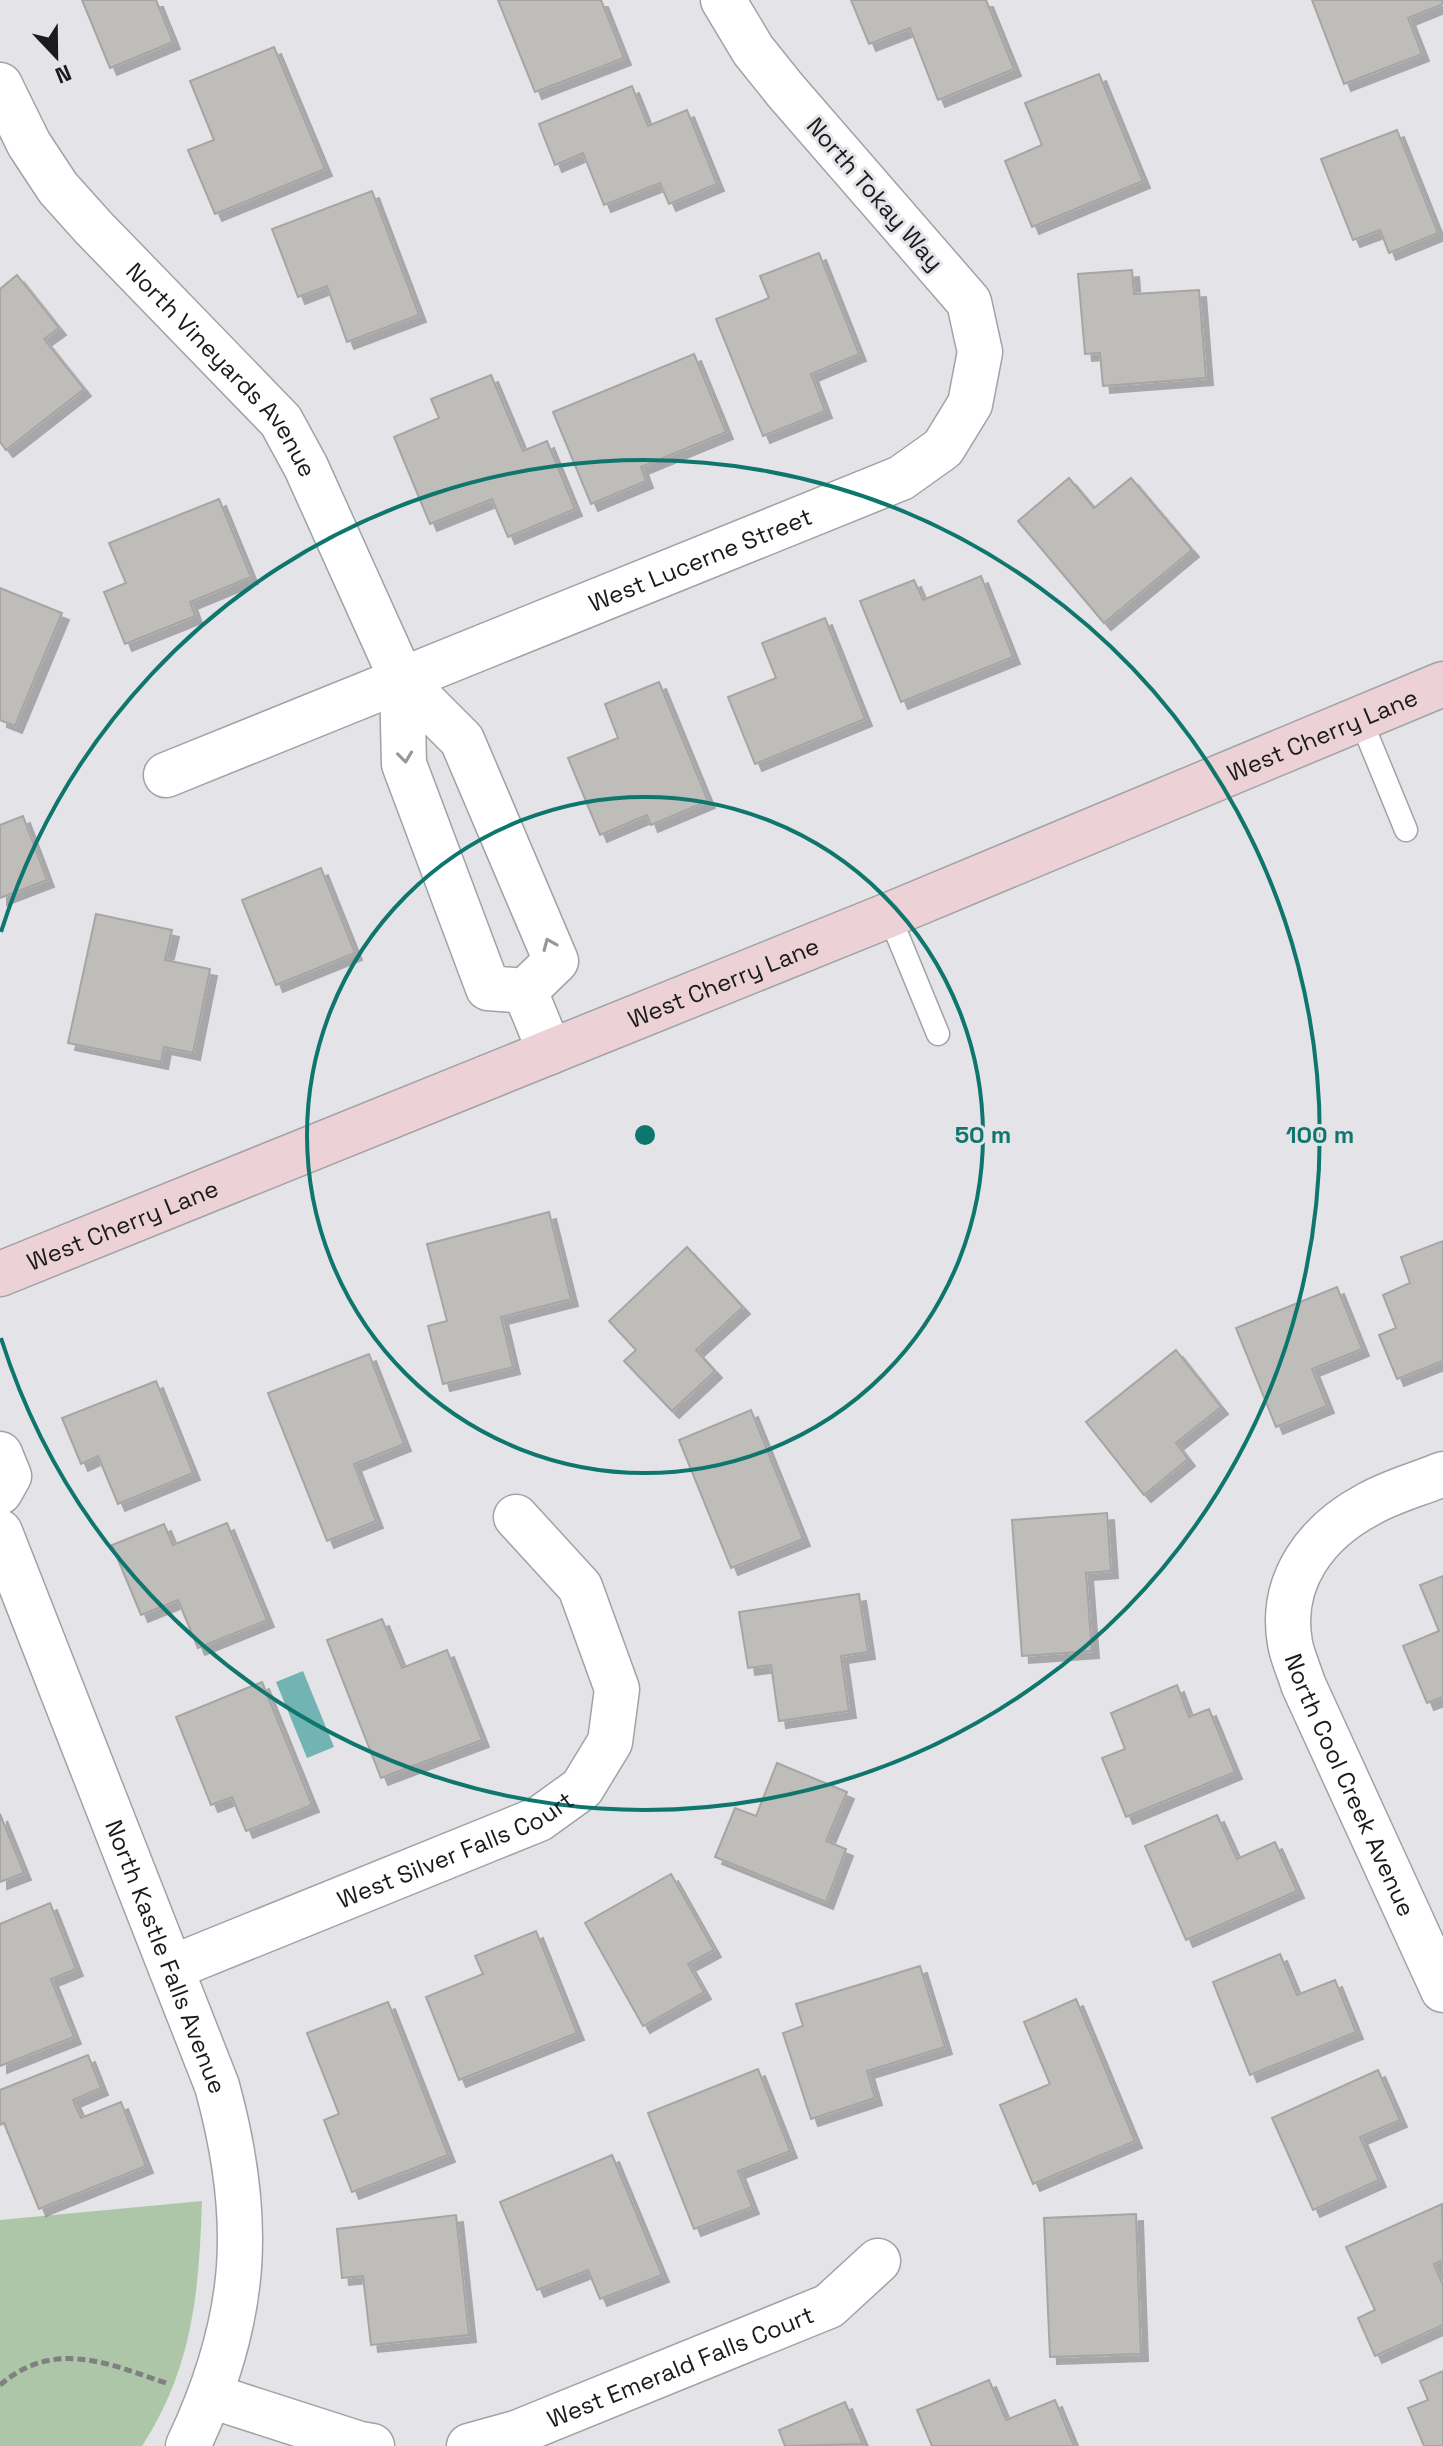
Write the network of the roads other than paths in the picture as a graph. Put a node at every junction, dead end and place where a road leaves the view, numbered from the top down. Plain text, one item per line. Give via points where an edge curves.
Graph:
1 (723, 0) edge
2 (0, 85) edge
3 (970, 404) joint
4 (402, 680) junction
5 (1443, 684) edge
6 (1360, 718) junction
7 (166, 775) dead end
8 (1406, 830) dead end
9 (889, 915) junction
10 (525, 991) junction
11 (938, 1034) dead end
12 (550, 1052) junction
13 (0, 1274) edge
14 (0, 1454) edge
15 (1443, 1474) edge
16 (0, 1492) edge
17 (516, 1517) dead end
18 (0, 1532) edge
19 (171, 1968) junction
20 (1443, 1990) edge
21 (878, 2261) dead end
22 (197, 2392) junction
23 (188, 2446) edge
24 (372, 2446) edge
25 (469, 2446) edge

1 - 3 street, North Tokay Way via 785,90 969,302 980,352
2 - 4 street, North Vineyards Avenue via 58,188 281,421
3 - 4 street, West Lucerne Street via 943,448 901,478
4 - 7 street
4 -> 10 street, North Vineyards Avenue via 404,764 488,988
10 -> 4 street, North Vineyards Avenue via 556,961 462,740
5 - 6 main road, West Cherry Lane
6 - 8 lane
6 - 9 main road, West Cherry Lane
9 - 11 lane
9 - 12 main road, West Cherry Lane
10 - 12 street
12 - 13 main road, West Cherry Lane
14 - 16 street via 9,1476
15 - 20 street, North Cool Creek Avenue via 1369,1503 1319,1541 1296,1575 1288,1606 1290,1644 1303,1684
17 - 19 street, West Silver Falls Court via 580,1587 617,1689 610,1742 582,1788 539,1819
18 - 19 street, North Kastle Falls Avenue
19 - 22 street, North Kastle Falls Avenue via 217,2086 240,2189 237,2293 227,2346
21 - 25 street, West Emerald Falls Court via 829,2306 516,2433
22 - 23 street, North Kastle Falls Avenue
22 - 24 street

